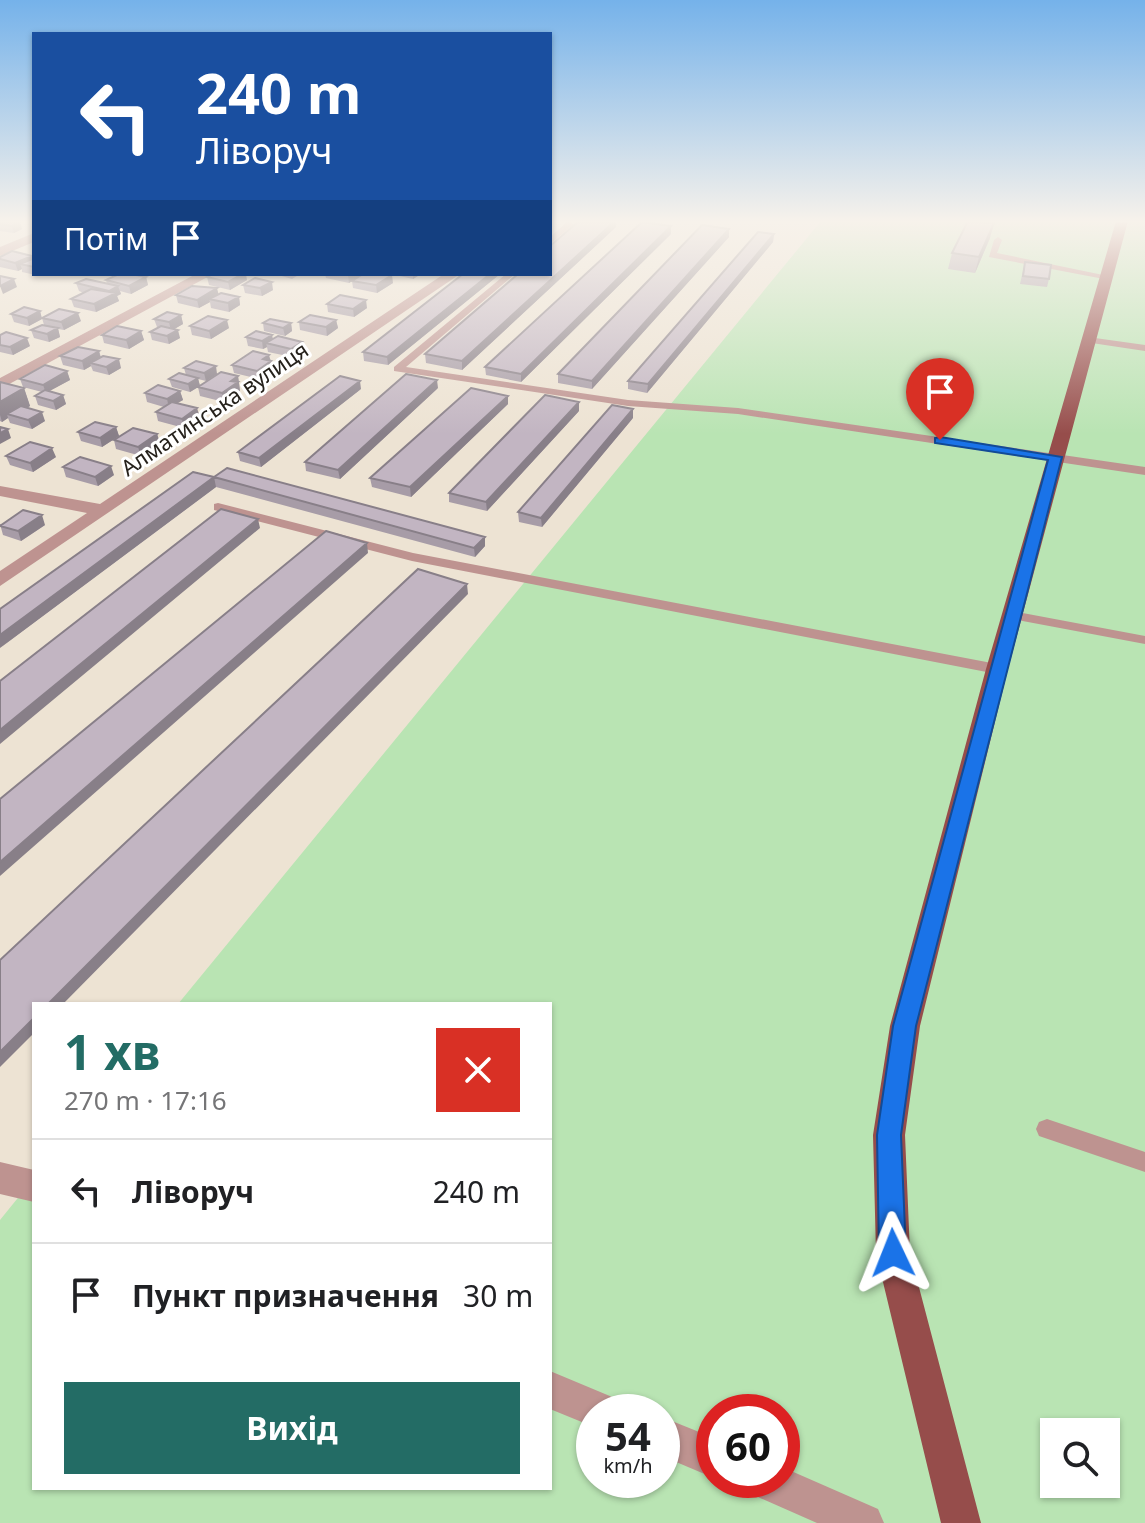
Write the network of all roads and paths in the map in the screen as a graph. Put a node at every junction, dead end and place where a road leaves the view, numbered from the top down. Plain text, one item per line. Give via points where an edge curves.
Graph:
1 (172, 292) edge
2 (426, 292) edge
3 (490, 292) edge
4 (1100, 292) edge
5 (1088, 340) junction
6 (1145, 348) edge
7 (0, 384) edge
8 (1056, 457) junction
9 (1145, 471) edge
10 (0, 491) edge
11 (218, 507) edge
12 (102, 510) junction
13 (0, 580) edge
14 (1012, 615) junction
15 (1145, 640) edge
16 (997, 669) junction
17 (1047, 1129) dead end
18 (1145, 1162) edge
19 (0, 1178) edge
20 (32, 1186) edge
21 (552, 1391) edge
22 (576, 1401) edge
23 (800, 1495) edge
24 (864, 1523) edge
25 (961, 1523) edge

1 - 7 street
2 - 12 street, Алматинська вулиця
3 - 8 lane via 398,369
4 - 5 main road
5 - 6 lane
5 - 8 main road
8 - 9 lane
8 - 14 main road
10 - 12 street
11 - 16 lane via 426,560
12 - 13 street, Алматинська вулиця
14 - 15 lane
14 - 16 main road
16 - 25 main road via 905,1026 889,1135 893,1253
17 - 18 lane
19 - 20 street
21 - 22 street
23 - 24 street

